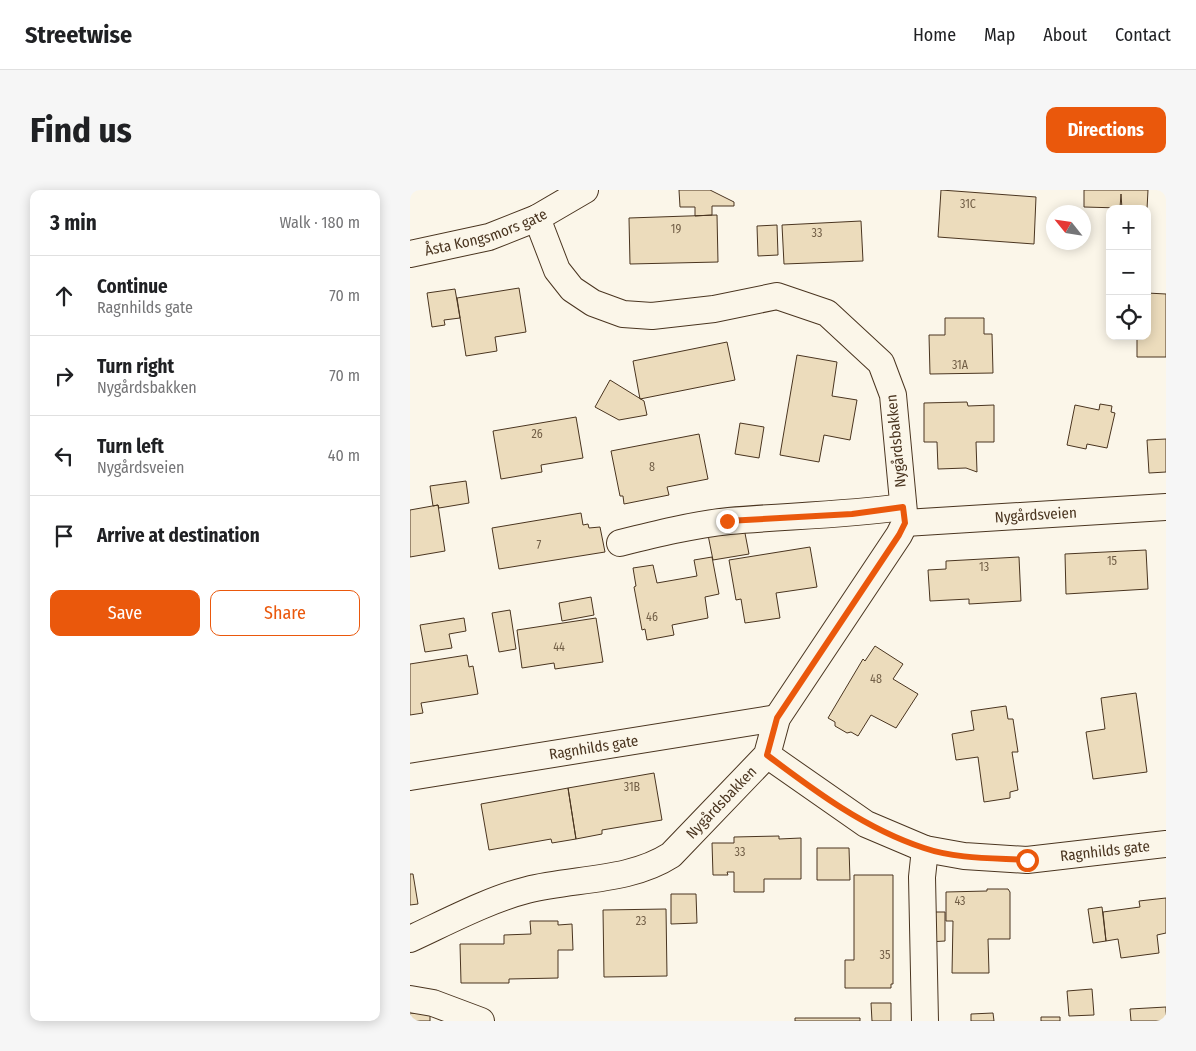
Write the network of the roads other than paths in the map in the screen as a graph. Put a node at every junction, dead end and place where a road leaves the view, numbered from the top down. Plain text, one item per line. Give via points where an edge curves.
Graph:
1 (584, 190) edge
2 (537, 218) junction
3 (410, 254) edge
4 (1166, 507) edge
5 (904, 515) junction
6 (620, 543) dead end
7 (777, 718) junction
8 (767, 755) junction
9 (410, 777) edge
10 (1166, 844) edge
11 (925, 849) junction
12 (410, 939) edge
13 (410, 999) edge
14 (480, 1021) edge
15 (925, 1021) edge

1 - 2 street, Åsta Kongsmors gate
2 - 3 street, Åsta Kongsmors gate via 489,238
2 - 5 street, Nygårdsbakken via 558,270 572,289 593,303 623,314 652,316 777,296 827,313 881,363 893,395
4 - 5 street, Nygårdsveien
5 - 6 street, Nygårdsveien via 852,514 727,521
5 - 7 street, Nygårdsbakken via 882,563
7 - 8 street, Nygårdsbakken
7 - 9 street, Ragnhilds gate
8 - 11 street, Ragnhilds gate via 866,824
8 - 12 street, Nygårdsbakken via 671,855 654,866 526,891
10 - 11 street, Ragnhilds gate via 1027,860 964,856
11 - 15 street via 922,877
13 - 14 street via 433,1003

